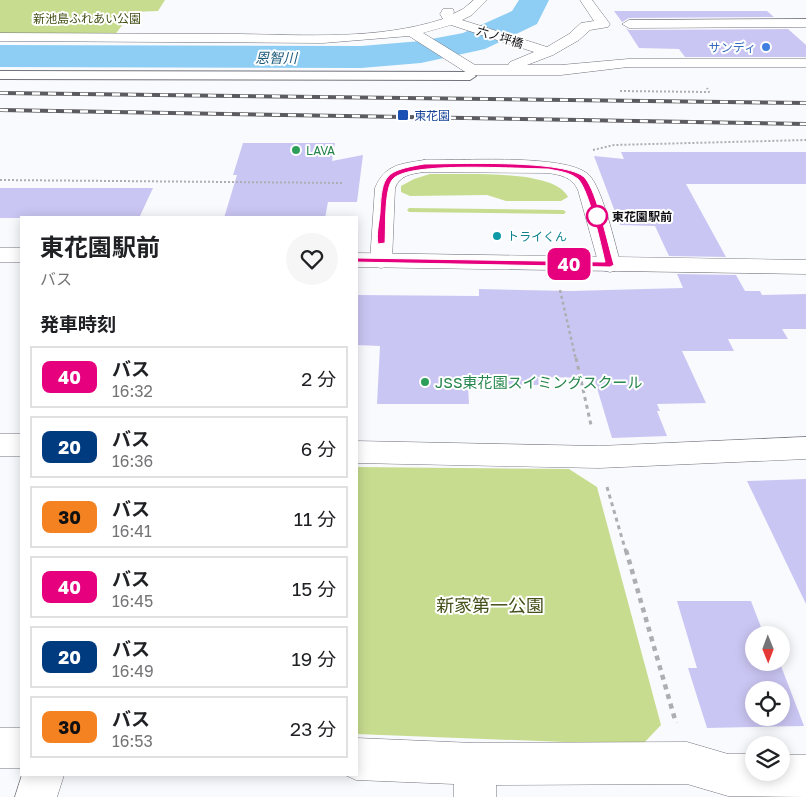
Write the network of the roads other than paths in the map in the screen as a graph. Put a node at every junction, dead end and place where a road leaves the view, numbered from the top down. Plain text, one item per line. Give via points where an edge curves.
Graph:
1 (462, 0) edge
2 (481, 0) edge
3 (586, 0) edge
4 (452, 21) junction
5 (806, 23) edge
6 (603, 24) junction
7 (629, 24) dead end
8 (411, 32) junction
9 (0, 37) edge
10 (548, 52) junction
11 (628, 63) junction
12 (806, 63) edge
13 (471, 73) junction
14 (0, 75) edge
15 (0, 254) edge
16 (20, 255) edge
17 (358, 260) edge
18 (381, 261) junction
19 (610, 265) junction
20 (806, 267) edge
21 (0, 445) edge
22 (20, 445) edge
23 (806, 448) edge
24 (358, 452) edge
25 (0, 748) edge
26 (20, 748) edge
27 (358, 759) edge
28 (44, 776) edge
29 (806, 776) edge
30 (475, 780) edge
31 (732, 786) edge
32 (36, 797) edge

1 - 4 street via 446,14
2 - 4 street
3 - 6 street
4 - 8 street
4 - 10 street, 六ノ坪橋
5 - 7 street
6 - 10 street via 586,26
6 - 11 street
8 - 9 street via 323,39
8 - 13 street
10 - 13 street via 520,64
11 - 12 street
11 - 13 street via 561,70
13 - 14 lane
15 - 16 street
17 - 18 street
18 - 19 street
18 - 19 street via 385,188 389,178 401,170 424,166 529,167 570,171 582,179
19 - 20 street
21 - 22 street
23 - 24 street via 599,457
25 - 26 street
27 - 30 street
28 - 32 street
29 - 31 street
30 - 31 street via 687,763

